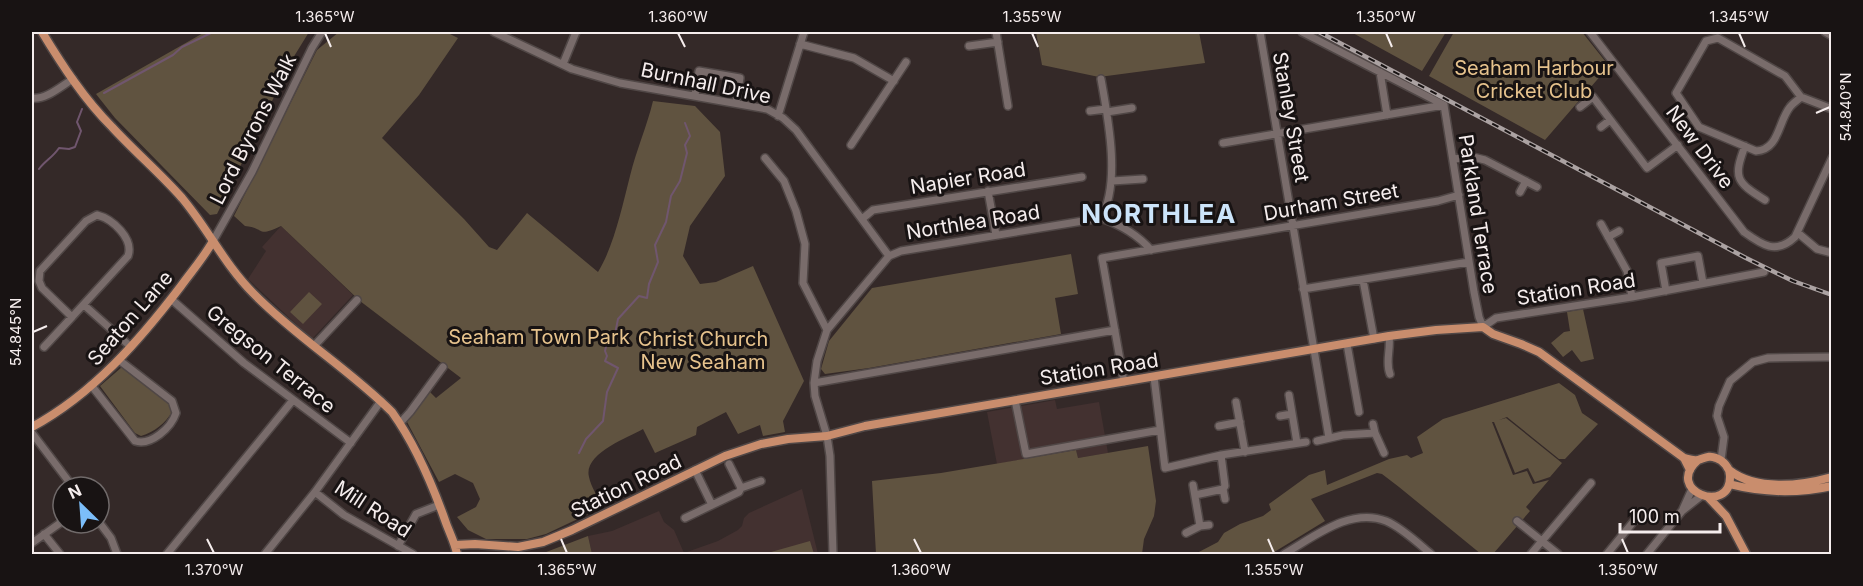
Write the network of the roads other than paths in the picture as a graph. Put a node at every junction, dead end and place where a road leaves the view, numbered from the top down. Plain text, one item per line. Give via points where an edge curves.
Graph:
1 (42, 32) edge
2 (322, 32) edge
3 (494, 32) edge
4 (576, 32) edge
5 (804, 32) edge
6 (996, 32) edge
7 (1260, 32) edge
8 (1302, 32) edge
9 (1590, 32) edge
10 (1825, 32) edge
11 (1832, 36) edge
12 (998, 42) junction
13 (800, 44) junction
14 (969, 46) dead end
15 (906, 63) dead end
16 (563, 64) junction
17 (1380, 72) junction
18 (73, 79) junction
19 (1101, 79) dead end
20 (894, 81) junction
21 (695, 95) junction
22 (1801, 97) junction
23 (32, 98) edge
24 (736, 102) junction
25 (1443, 105) junction
26 (1008, 106) dead end
27 (1580, 107) dead end
28 (1132, 108) dead end
29 (1832, 109) edge
30 (1090, 111) dead end
31 (1106, 111) junction
32 (1387, 115) junction
33 (778, 116) junction
34 (1610, 120) junction
35 (1601, 127) dead end
36 (1277, 134) junction
37 (1223, 143) dead end
38 (1678, 145) junction
39 (851, 146) dead end
40 (1745, 146) junction
41 (765, 158) dead end
42 (1832, 158) edge
43 (1453, 159) junction
44 (1082, 177) dead end
45 (1143, 179) dead end
46 (1112, 181) junction
47 (1526, 181) junction
48 (1537, 187) dead end
49 (988, 191) junction
50 (1521, 192) dead end
51 (1459, 195) junction
52 (1765, 200) dead end
53 (1101, 218) junction
54 (862, 219) junction
55 (1601, 224) dead end
56 (1292, 225) junction
57 (1619, 231) dead end
58 (1798, 233) junction
59 (996, 235) junction
60 (1608, 237) junction
61 (213, 241) junction
62 (1151, 250) junction
63 (1832, 254) edge
64 (888, 256) junction
65 (1469, 262) junction
66 (1764, 272) dead end
67 (1363, 280) junction
68 (1703, 283) junction
69 (1303, 289) junction
70 (1666, 291) junction
71 (1632, 297) junction
72 (171, 299) junction
73 (357, 300) dead end
74 (84, 305) junction
75 (72, 317) junction
76 (1483, 327) junction
77 (827, 330) junction
78 (1115, 330) junction
79 (1389, 336) junction
80 (1374, 339) junction
81 (1347, 344) junction
82 (314, 346) junction
83 (44, 347) dead end
84 (131, 347) junction
85 (1313, 350) junction
86 (1832, 357) edge
87 (119, 360) junction
88 (443, 367) dead end
89 (1390, 374) dead end
90 (1154, 377) junction
91 (1124, 382) junction
92 (814, 383) junction
93 (91, 386) junction
94 (1288, 395) dead end
95 (293, 400) junction
96 (1015, 400) junction
97 (381, 401) junction
98 (1236, 402) dead end
99 (1359, 412) dead end
100 (1292, 414) junction
101 (1280, 416) dead end
102 (1240, 422) junction
103 (400, 423) junction
104 (1373, 424) dead end
105 (1219, 426) dead end
106 (32, 427) edge
107 (1160, 430) junction
108 (32, 433) edge
109 (1375, 433) junction
110 (827, 436) junction
111 (1329, 438) junction
112 (1317, 441) dead end
113 (1306, 442) dead end
114 (351, 443) junction
115 (1297, 443) junction
116 (1724, 444) junction
117 (1245, 452) junction
118 (1384, 453) dead end
119 (1221, 455) junction
120 (1712, 457) junction
121 (1684, 458) junction
122 (1698, 460) junction
123 (1721, 460) junction
124 (729, 464) dead end
125 (695, 470) junction
126 (1690, 470) junction
127 (1729, 470) junction
128 (64, 475) edge
129 (1832, 477) edge
130 (761, 481) dead end
131 (1591, 483) dead end
132 (1729, 484) junction
133 (1194, 485) dead end
134 (1832, 486) edge
135 (741, 488) junction
136 (1223, 489) junction
137 (1692, 489) junction
138 (315, 492) junction
139 (1195, 495) junction
140 (1720, 495) junction
141 (1705, 497) junction
142 (1225, 499) dead end
143 (439, 505) junction
144 (712, 505) junction
145 (1682, 512) junction
146 (1726, 516) junction
147 (685, 518) dead end
148 (1634, 520) dead end
149 (1517, 521) dead end
150 (1209, 525) dead end
151 (1200, 526) junction
152 (51, 529) edge
153 (1186, 532) dead end
154 (44, 534) junction
155 (109, 535) edge
156 (1542, 541) junction
157 (32, 543) edge
158 (398, 546) junction
159 (457, 551) edge
160 (60, 555) edge
161 (117, 555) edge
162 (167, 555) edge
163 (265, 555) edge
164 (413, 555) edge
165 (833, 555) edge
166 (1284, 555) edge
167 (1431, 555) edge
168 (1531, 555) edge
169 (1558, 555) edge
170 (1606, 555) edge
171 (1647, 555) edge
172 (1746, 555) edge

1 - 18 main road
2 - 61 street, Lord Byrons Walk
3 - 16 street, Burnhall Drive
4 - 16 street
5 - 13 street
6 - 12 street
7 - 36 street, Stanley Street
8 - 17 street
9 - 38 street, New Drive
10 - 11 street
12 - 14 street
12 - 26 street
13 - 20 street via 854,58
13 - 33 street
15 - 20 street
16 - 21 street, Burnhall Drive via 620,83
17 - 25 street
17 - 32 street
18 - 23 street via 43,97
18 - 61 main road via 111,127 166,179
19 - 31 street
20 - 39 street
21 - 24 street, Burnhall Drive
21 - 24 street via 699,71 740,78
22 - 29 street
22 - 40 street via 1789,108 1771,145 1756,151
22 - 40 street via 1785,76 1718,38 1706,41 1676,93 1699,127
24 - 33 street, Burnhall Drive via 767,109
25 - 32 street
25 - 43 street, Parkland Terrace
27 - 34 street via 1593,97
28 - 31 street
30 - 31 street
31 - 46 street
32 - 36 street
33 - 54 street, Burnhall Drive via 798,132
34 - 35 street
34 - 38 street via 1647,168
36 - 37 street
36 - 56 street, Stanley Street
38 - 58 street, New Drive via 1744,232 1770,247 1790,242
40 - 52 street via 1737,174 1743,184
41 - 77 street via 784,181 796,211 805,244 802,283
42 - 58 street
43 - 47 street via 1485,160
43 - 51 street, Parkland Terrace
44 - 49 street, Napier Road
45 - 46 street
46 - 53 street
47 - 48 street
47 - 50 street
49 - 54 street, Napier Road via 873,210
49 - 59 street
51 - 56 street, Durham Street
51 - 65 street, Parkland Terrace
53 - 59 street, Northlea Road
53 - 62 street via 1141,238
54 - 64 street, Burnhall Drive
55 - 60 street
56 - 62 street, Durham Street
56 - 69 street, Stanley Street
57 - 60 street
58 - 63 street via 1817,249
59 - 64 street, Northlea Road via 901,250
60 - 71 street via 1627,271
61 - 72 main road, Seaton Lane
61 - 82 main road via 253,293
62 - 78 street, Durham Street via 1102,258
64 - 77 street, Northlea Road
65 - 67 street
65 - 76 street, Parkland Terrace
66 - 68 street, Station Road
67 - 69 street
67 - 80 street
68 - 70 street, Station Road
68 - 70 street via 1698,256 1660,263
69 - 85 street, Stanley Street
70 - 71 street, Station Road
71 - 76 street, Station Road via 1496,318
72 - 84 main road, Seaton Lane
72 - 95 street, Gregson Terrace
73 - 82 street
74 - 75 street
74 - 75 street via 131,248 110,221 97,215 86,221 40,271 42,288
74 - 84 street
75 - 83 street
76 - 79 main road, Station Road
76 - 121 main road via 1539,352
77 - 92 street, Northlea Road
78 - 91 street
78 - 92 street
79 - 80 main road, Station Road
79 - 89 street
80 - 81 main road, Station Road
81 - 85 main road, Station Road
81 - 99 street
82 - 97 main road
84 - 87 main road, Seaton Lane
85 - 90 main road, Station Road
85 - 111 street, Stanley Street
86 - 116 street via 1768,358 1743,369 1730,381 1719,406 1717,416
87 - 93 main road, Seaton Lane
87 - 93 street via 172,402 176,413 169,425 148,441 135,441
88 - 103 street
90 - 91 main road, Station Road
90 - 107 street
91 - 96 main road, Station Road
92 - 110 street, Northlea Road
93 - 106 main road, Seaton Lane
94 - 100 street
95 - 114 street, Gregson Terrace
95 - 162 street
96 - 107 street via 1026,453
96 - 110 main road, Station Road
97 - 103 main road
97 - 114 street
98 - 102 street
100 - 101 street
100 - 115 street
102 - 105 street
102 - 117 street
103 - 143 main road
104 - 109 street
107 - 119 street via 1166,468
108 - 128 street
109 - 111 street
109 - 118 street
110 - 125 main road, Station Road via 761,444
110 - 165 street, Northlea Road
111 - 112 street
113 - 115 street
114 - 138 street
115 - 117 street
116 - 120 street
116 - 123 street
117 - 119 street
119 - 136 street
120 - 122 main road
120 - 123 main road
121 - 122 main road
121 - 126 main road
122 - 126 main road
123 - 127 main road
124 - 135 street
125 - 144 street
125 - 159 main road, Station Road via 543,542 518,547 482,544
126 - 137 main road
127 - 129 main road via 1765,483 1797,484
127 - 132 main road
130 - 135 street
131 - 156 street
132 - 134 main road via 1789,493
132 - 140 main road
133 - 139 street
135 - 144 street
136 - 139 street
136 - 142 street
137 - 141 main road
137 - 145 street
138 - 158 street, Mill Road
138 - 163 street
139 - 151 street
140 - 141 main road
140 - 146 main road
141 - 145 street
141 - 146 main road
143 - 158 street via 416,514
143 - 159 main road
144 - 147 street
145 - 171 street
146 - 172 main road
148 - 170 street
149 - 156 street
150 - 151 street
151 - 153 street
152 - 154 street
154 - 157 street
154 - 160 street
155 - 161 street
156 - 168 street
156 - 169 street
158 - 164 street, Mill Road
166 - 167 street via 1339,522 1364,517 1387,521

